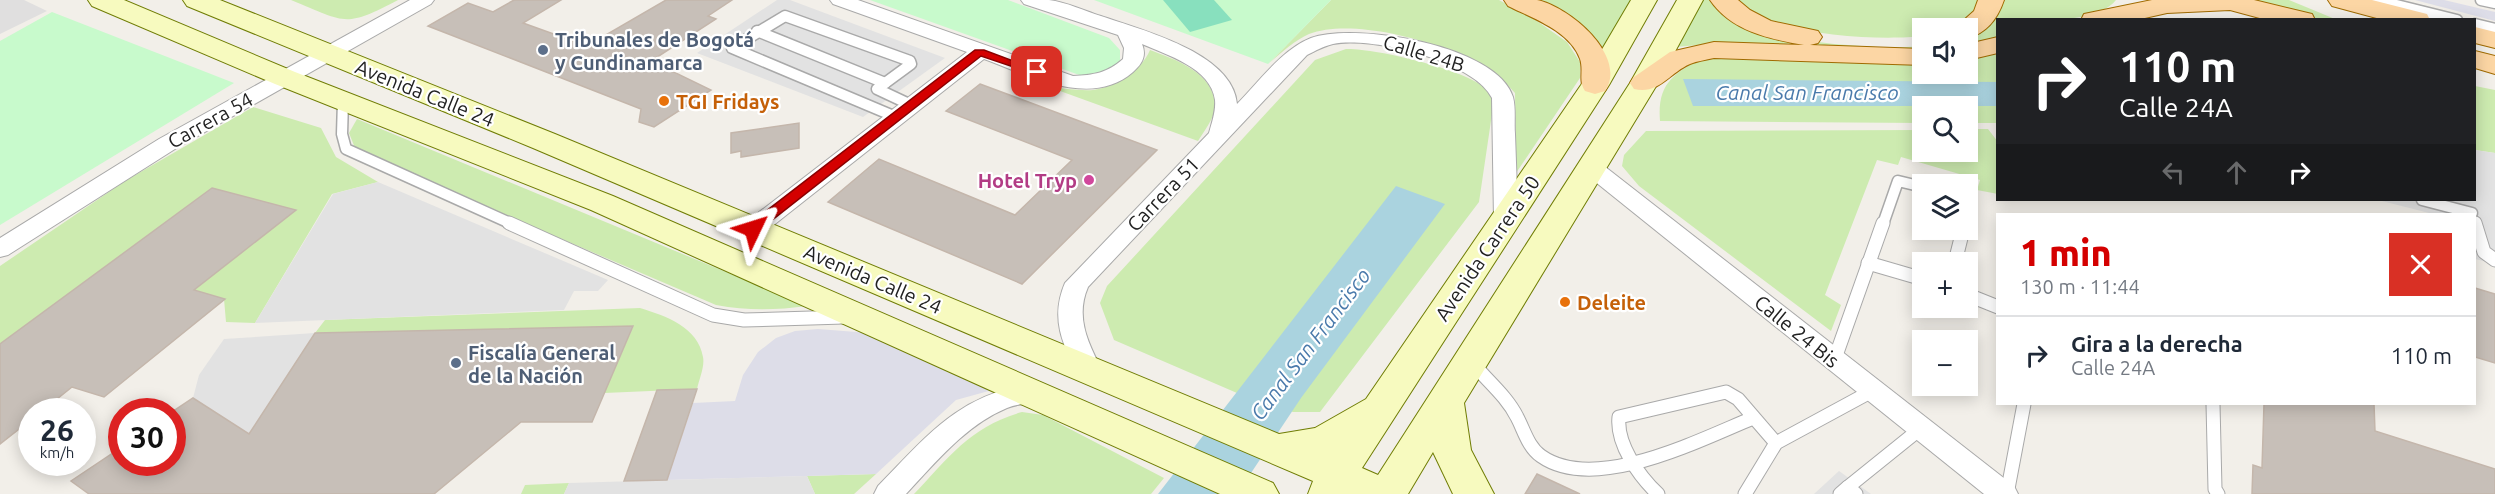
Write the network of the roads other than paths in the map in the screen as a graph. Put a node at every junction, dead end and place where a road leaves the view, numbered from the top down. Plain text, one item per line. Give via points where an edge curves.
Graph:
1 (100, 0) edge
2 (196, 0) edge
3 (424, 0) edge
4 (840, 0) edge
5 (1031, 0) edge
6 (1517, 0) edge
7 (1644, 0) edge
8 (1690, 0) edge
9 (1723, 0) edge
10 (1991, 0) edge
11 (2300, 0) edge
12 (2341, 0) edge
13 (2376, 0) edge
14 (2481, 0) edge
15 (2226, 1) edge
16 (2495, 3) edge
17 (2104, 18) edge
18 (2293, 18) edge
19 (2346, 18) edge
20 (2408, 18) edge
21 (2449, 18) edge
22 (1978, 21) edge
23 (2476, 24) edge
24 (2495, 28) edge
25 (757, 31) junction
26 (1127, 33) junction
27 (2476, 35) edge
28 (2495, 40) edge
29 (1317, 42) joint
30 (1912, 44) edge
31 (1996, 45) edge
32 (1978, 50) edge
33 (980, 52) junction
34 (328, 54) junction
35 (1912, 57) edge
36 (2476, 61) edge
37 (2495, 66) edge
38 (285, 78) junction
39 (1644, 83) junction
40 (1595, 85) junction
41 (881, 86) junction
42 (343, 101) junction
43 (859, 101) junction
44 (903, 111) junction
45 (1219, 137) junction
46 (1591, 167) junction
47 (1912, 184) edge
48 (2425, 201) edge
49 (2461, 213) edge
50 (1506, 220) junction
51 (2476, 227) edge
52 (753, 229) junction
53 (0, 249) edge
54 (2495, 260) edge
55 (1868, 263) junction
56 (1912, 276) edge
57 (1978, 299) edge
58 (1996, 306) edge
59 (859, 316) junction
60 (1471, 360) junction
61 (1834, 361) junction
62 (1089, 370) junction
63 (1872, 391) junction
64 (1034, 393) junction
65 (1445, 401) junction
66 (1383, 403) junction
67 (2024, 405) edge
68 (2213, 405) edge
69 (1753, 418) junction
70 (1920, 429) junction
71 (1776, 443) junction
72 (1277, 449) junction
73 (1634, 464) junction
74 (1223, 484) edge
75 (1332, 485) edge
76 (1848, 492) edge
77 (888, 494) edge
78 (1259, 494) edge
79 (1385, 494) edge
80 (1474, 494) edge
81 (1658, 494) edge
82 (1745, 494) edge
83 (2005, 494) edge
84 (2218, 494) edge

1 - 38 main road, Avenida Calle 24
2 - 34 main road, Avenida Calle 24
3 - 34 street, Carrera 54
4 - 33 street
5 - 26 street
6 - 40 main road via 1570,30 1589,48 1594,57
7 - 40 main road, Avenida Carrera 50
8 - 39 main road
9 - 30 main road via 1746,20 1785,33 1858,43
10 - 22 main road via 1986,14
11 - 19 main road
12 - 20 main road
13 - 21 lane
14 - 16 lane
15 - 17 main road via 2167,5
15 - 18 main road
23 - 24 lane
25 - 41 lane
25 - 41 lane via 785,16 910,61
25 - 43 lane via 732,49
26 - 33 street via 1134,48 1133,61 1118,74 1096,81 1057,78
26 - 45 street via 1189,57 1212,76 1226,100
27 - 28 main road
29 - 45 street, Carrera 51 via 1300,51
29 - 50 street, Calle 24B via 1336,38 1377,39 1462,63 1498,87 1503,98
31 - 32 main road
33 - 44 street
34 - 38 street, Carrera 54
34 - 52 main road, Avenida Calle 24
35 - 39 main road via 1714,50 1680,58
36 - 37 main road
38 - 42 main road, Avenida Calle 24
38 - 53 street, Carrera 54 via 157,150
39 - 46 main road
40 - 50 main road, Avenida Carrera 50
41 - 43 lane
41 - 44 lane
42 - 59 main road, Avenida Calle 24 via 602,203
42 - 59 lane via 342,134 346,149 713,315 744,320
43 - 44 lane
44 - 52 street
45 - 62 street, Carrera 51 via 1077,283 1067,309 1070,333
46 - 60 main road
46 - 61 street, Calle 24 Bis
47 - 55 lane via 1898,181
48 - 49 lane
50 - 66 main road, Avenida Carrera 50
51 - 54 lane via 2484,252
52 - 62 main road, Avenida Calle 24
55 - 56 lane
55 - 61 lane
57 - 58 lane
59 - 64 main road, Avenida Calle 24
60 - 65 main road
60 - 73 lane via 1512,407 1539,455 1552,464 1583,470
61 - 63 street, Calle 24 Bis
62 - 72 main road, Avenida Calle 24
63 - 70 street, Calle 24 Bis
63 - 71 lane
64 - 74 main road, Avenida Calle 24 via 1181,458
64 - 77 street via 1003,398 978,411 947,434
65 - 79 main road
65 - 80 main road via 1448,441
66 - 72 main road via 1340,436
66 - 75 main road, Avenida Carrera 50
67 - 83 lane
68 - 84 lane
69 - 71 lane
69 - 73 lane
69 - 73 lane via 1734,395 1726,392 1619,417 1617,425
70 - 76 lane
70 - 83 street, Calle 24 Bis
71 - 82 lane
72 - 75 main road, Avenida Calle 24
73 - 81 lane
74 - 78 main road, Avenida Calle 24
75 - 79 main road, Avenida Calle 24

